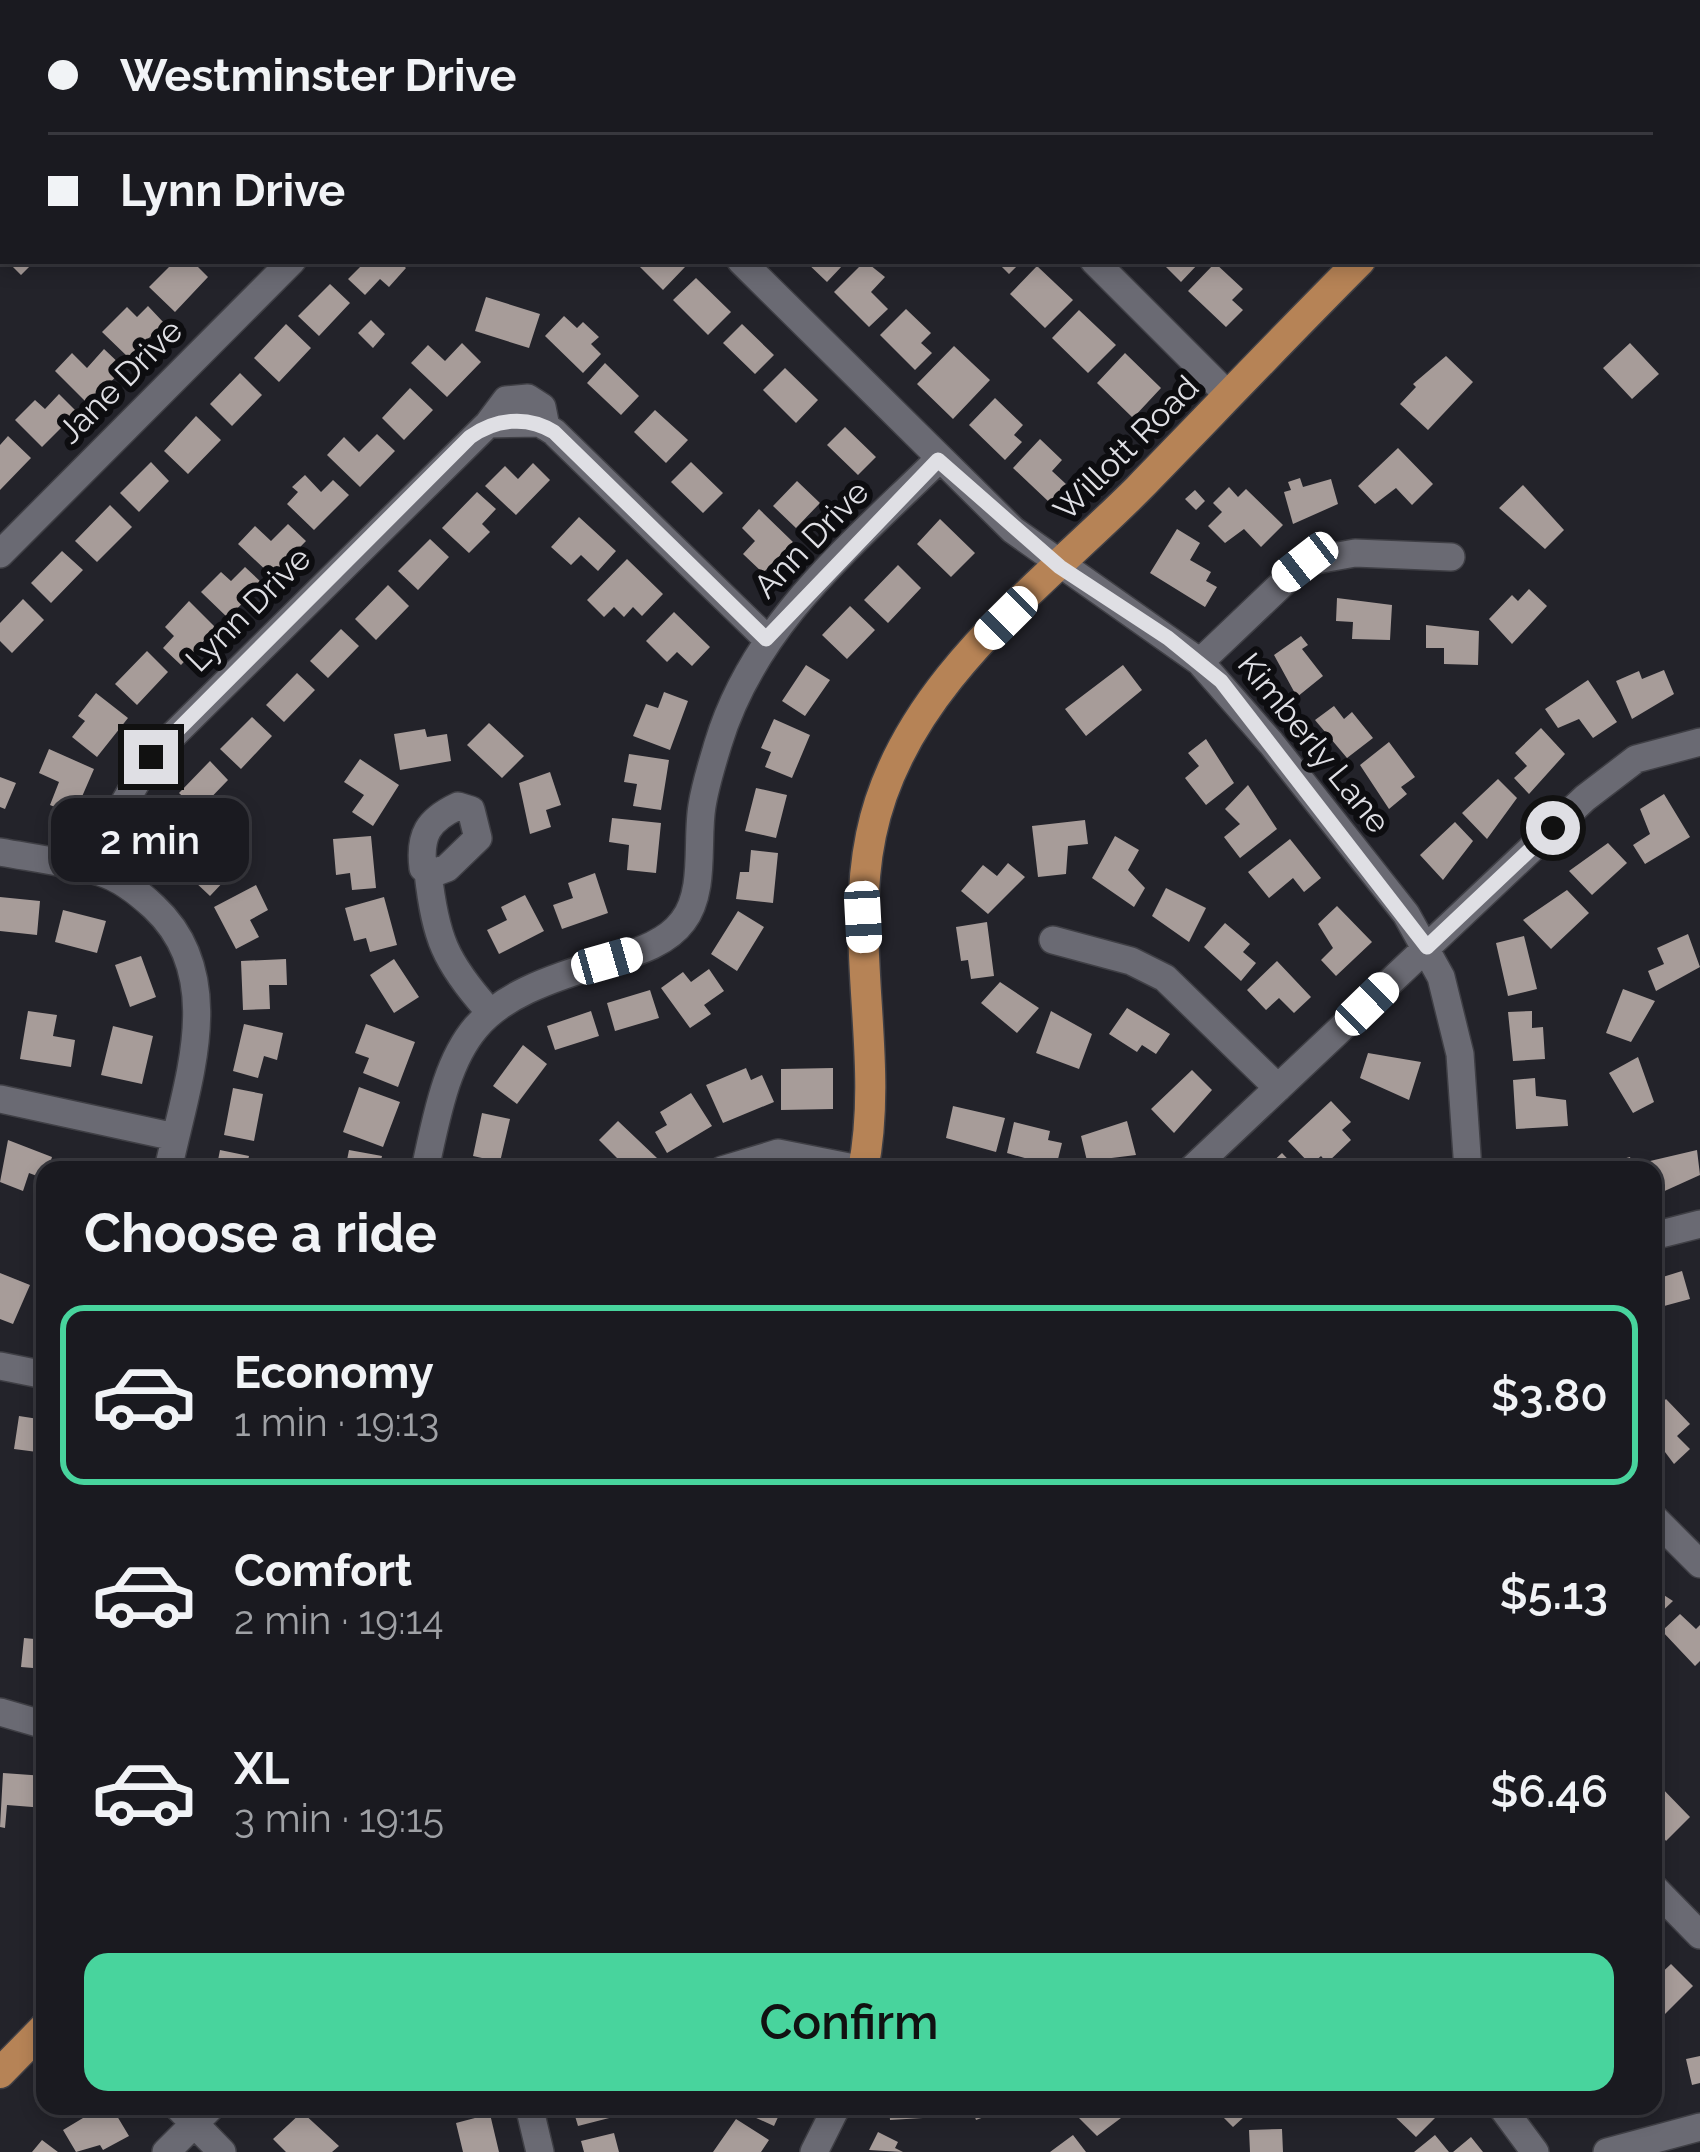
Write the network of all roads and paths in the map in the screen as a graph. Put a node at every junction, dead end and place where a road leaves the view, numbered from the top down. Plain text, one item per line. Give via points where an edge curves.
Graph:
1 (289, 264) edge
2 (744, 264) edge
3 (1097, 264) edge
4 (1357, 264) edge
5 (1229, 396) junction
6 (938, 460) junction
7 (0, 554) edge
8 (1450, 557) dead end
9 (1060, 567) junction
10 (766, 639) junction
11 (1201, 662) junction
12 (1700, 742) edge
13 (0, 852) edge
14 (102, 872) junction
15 (428, 872) dead end
16 (1053, 940) dead end
17 (1427, 947) junction
18 (489, 1011) junction
19 (1278, 1088) junction
20 (0, 1099) edge
21 (175, 1137) junction
22 (169, 1161) edge
23 (427, 1161) edge
24 (754, 1161) edge
25 (815, 1161) edge
26 (864, 1161) edge
27 (1200, 1161) edge
28 (1467, 1161) edge
29 (1700, 1223) edge
30 (1662, 1234) edge
31 (0, 1366) edge
32 (36, 1373) edge
33 (1662, 1525) edge
34 (1700, 1564) edge
35 (0, 1712) edge
36 (36, 1722) edge
37 (1662, 1896) edge
38 (1700, 1934) edge
39 (36, 2036) edge
40 (0, 2073) edge
41 (192, 2115) edge
42 (196, 2115) edge
43 (531, 2115) edge
44 (833, 2115) edge
45 (1507, 2115) edge
46 (1700, 2127) edge
47 (166, 2152) edge
48 (222, 2152) edge
49 (540, 2152) edge
50 (814, 2152) edge
51 (1534, 2152) edge
52 (1607, 2152) edge

1 - 7 street, Jane Drive
2 - 6 street, Kimberly Lane
3 - 5 street
4 - 5 main road, Willott Road
5 - 9 main road, Willott Road
6 - 9 street, Kimberly Lane
6 - 10 street, Ann Drive
8 - 11 street via 1355,553 1305,562
9 - 11 street, Kimberly Lane
9 - 26 main road, Willott Road via 929,702 885,784 863,890 872,1079
10 - 14 street, Lynn Drive via 546,427 488,424 151,757 122,805
10 - 18 street, Ann Drive via 719,740 684,921 639,952 544,980
11 - 17 street, Kimberly Lane
12 - 17 street via 1660,749 1613,775
13 - 14 street
14 - 21 street via 170,922 196,982 194,1046
15 - 18 street via 434,930 454,973
16 - 19 street via 1132,961 1165,979
17 - 19 street
17 - 28 street, Kimberly Lane via 1455,1018
18 - 23 street, Ann Drive via 453,1060
19 - 27 street
20 - 21 street
21 - 22 street
24 - 25 street via 778,1154
29 - 30 street
31 - 32 street
33 - 34 street
35 - 36 street
37 - 38 street
39 - 40 main road
41 - 47 street
42 - 48 street
43 - 49 street
44 - 50 street
45 - 51 street
46 - 52 street

